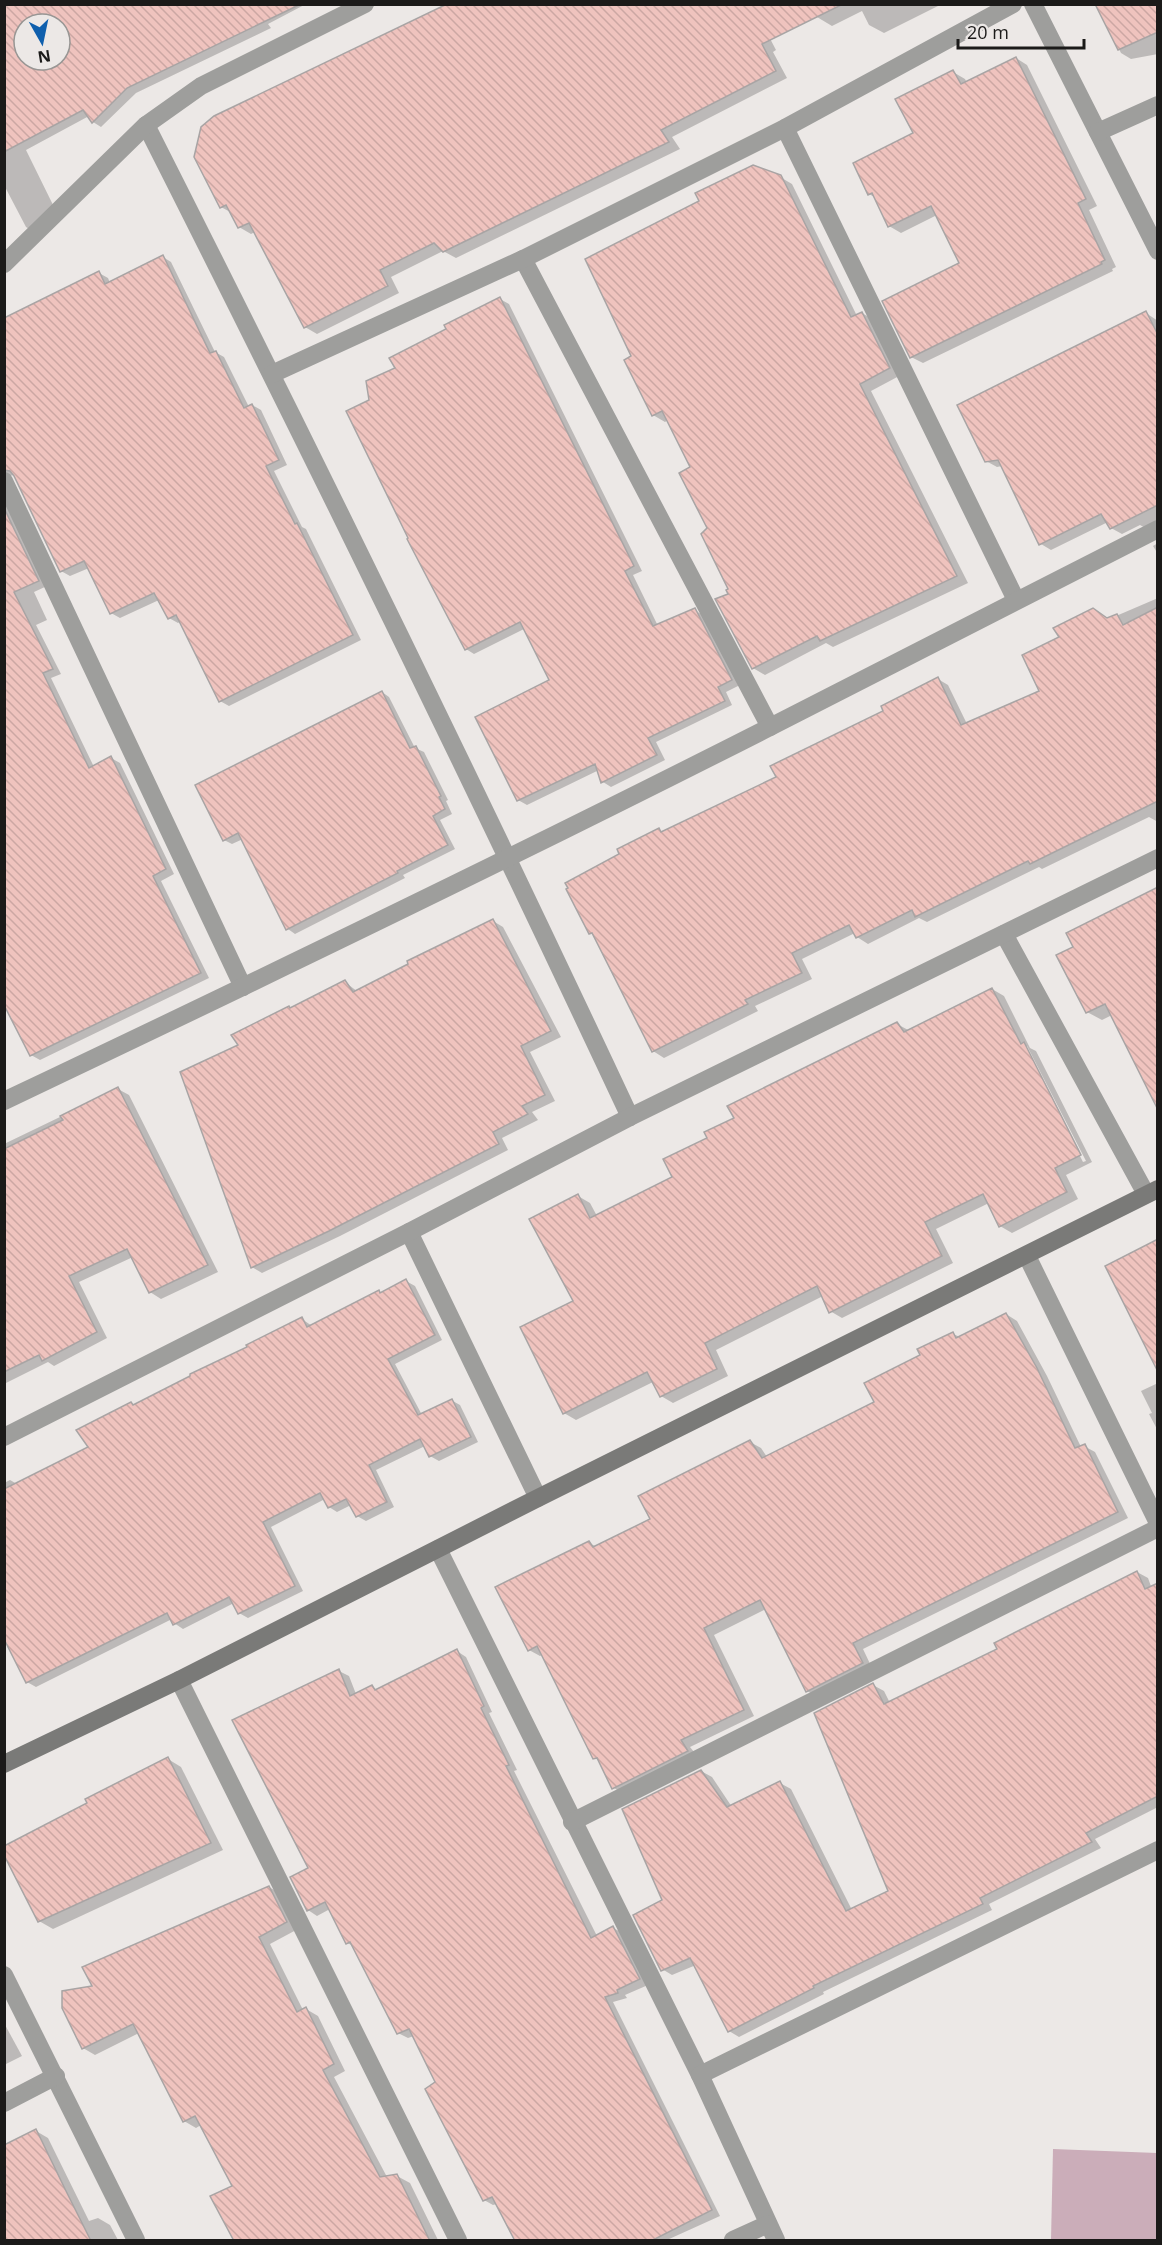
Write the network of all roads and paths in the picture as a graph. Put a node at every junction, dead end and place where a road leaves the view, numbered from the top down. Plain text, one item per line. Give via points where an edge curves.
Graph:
1 (365, 4) edge
2 (1013, 4) edge
3 (1033, 4) edge
4 (1158, 105) edge
5 (146, 125) junction
6 (785, 128) junction
7 (1098, 132) junction
8 (1158, 251) edge
9 (523, 259) junction
10 (4, 264) edge
11 (272, 374) junction
12 (4, 481) edge
13 (1158, 529) edge
14 (1016, 600) junction
15 (770, 727) junction
16 (508, 857) junction
17 (1158, 858) edge
18 (1004, 934) junction
19 (243, 987) junction
20 (4, 1101) edge
21 (630, 1117) junction
22 (1152, 1192) edge
23 (409, 1232) junction
24 (1027, 1256) junction
25 (4, 1437) edge
26 (538, 1498) junction
27 (1158, 1523) edge
28 (1158, 1528) edge
29 (438, 1549) junction
30 (179, 1680) junction
31 (6, 1758) edge
32 (572, 1822) junction
33 (1158, 1850) edge
34 (4, 1975) edge
35 (700, 2075) junction
36 (56, 2076) junction
37 (4, 2103) edge
38 (768, 2224) junction
39 (136, 2241) edge
40 (458, 2241) edge
41 (733, 2241) edge
42 (776, 2241) edge

1 - 5 street via 201,86
2 - 6 street
3 - 7 street
4 - 7 street
5 - 10 street
5 - 11 street
6 - 9 street
6 - 14 street
7 - 8 street
9 - 11 street
9 - 15 street
11 - 16 street
12 - 19 street
13 - 14 street
14 - 15 street
15 - 16 street
16 - 19 street
16 - 21 street
17 - 18 street
18 - 21 street
18 - 22 street
19 - 20 street
21 - 23 street
22 - 24 street
23 - 25 street
23 - 26 street
24 - 26 street
24 - 27 street
26 - 29 street
28 - 32 street
29 - 30 street
29 - 32 street
30 - 31 street
30 - 40 street
32 - 35 street
33 - 35 street
34 - 36 street
35 - 38 street
36 - 37 street
36 - 39 street
38 - 41 street
38 - 42 street

